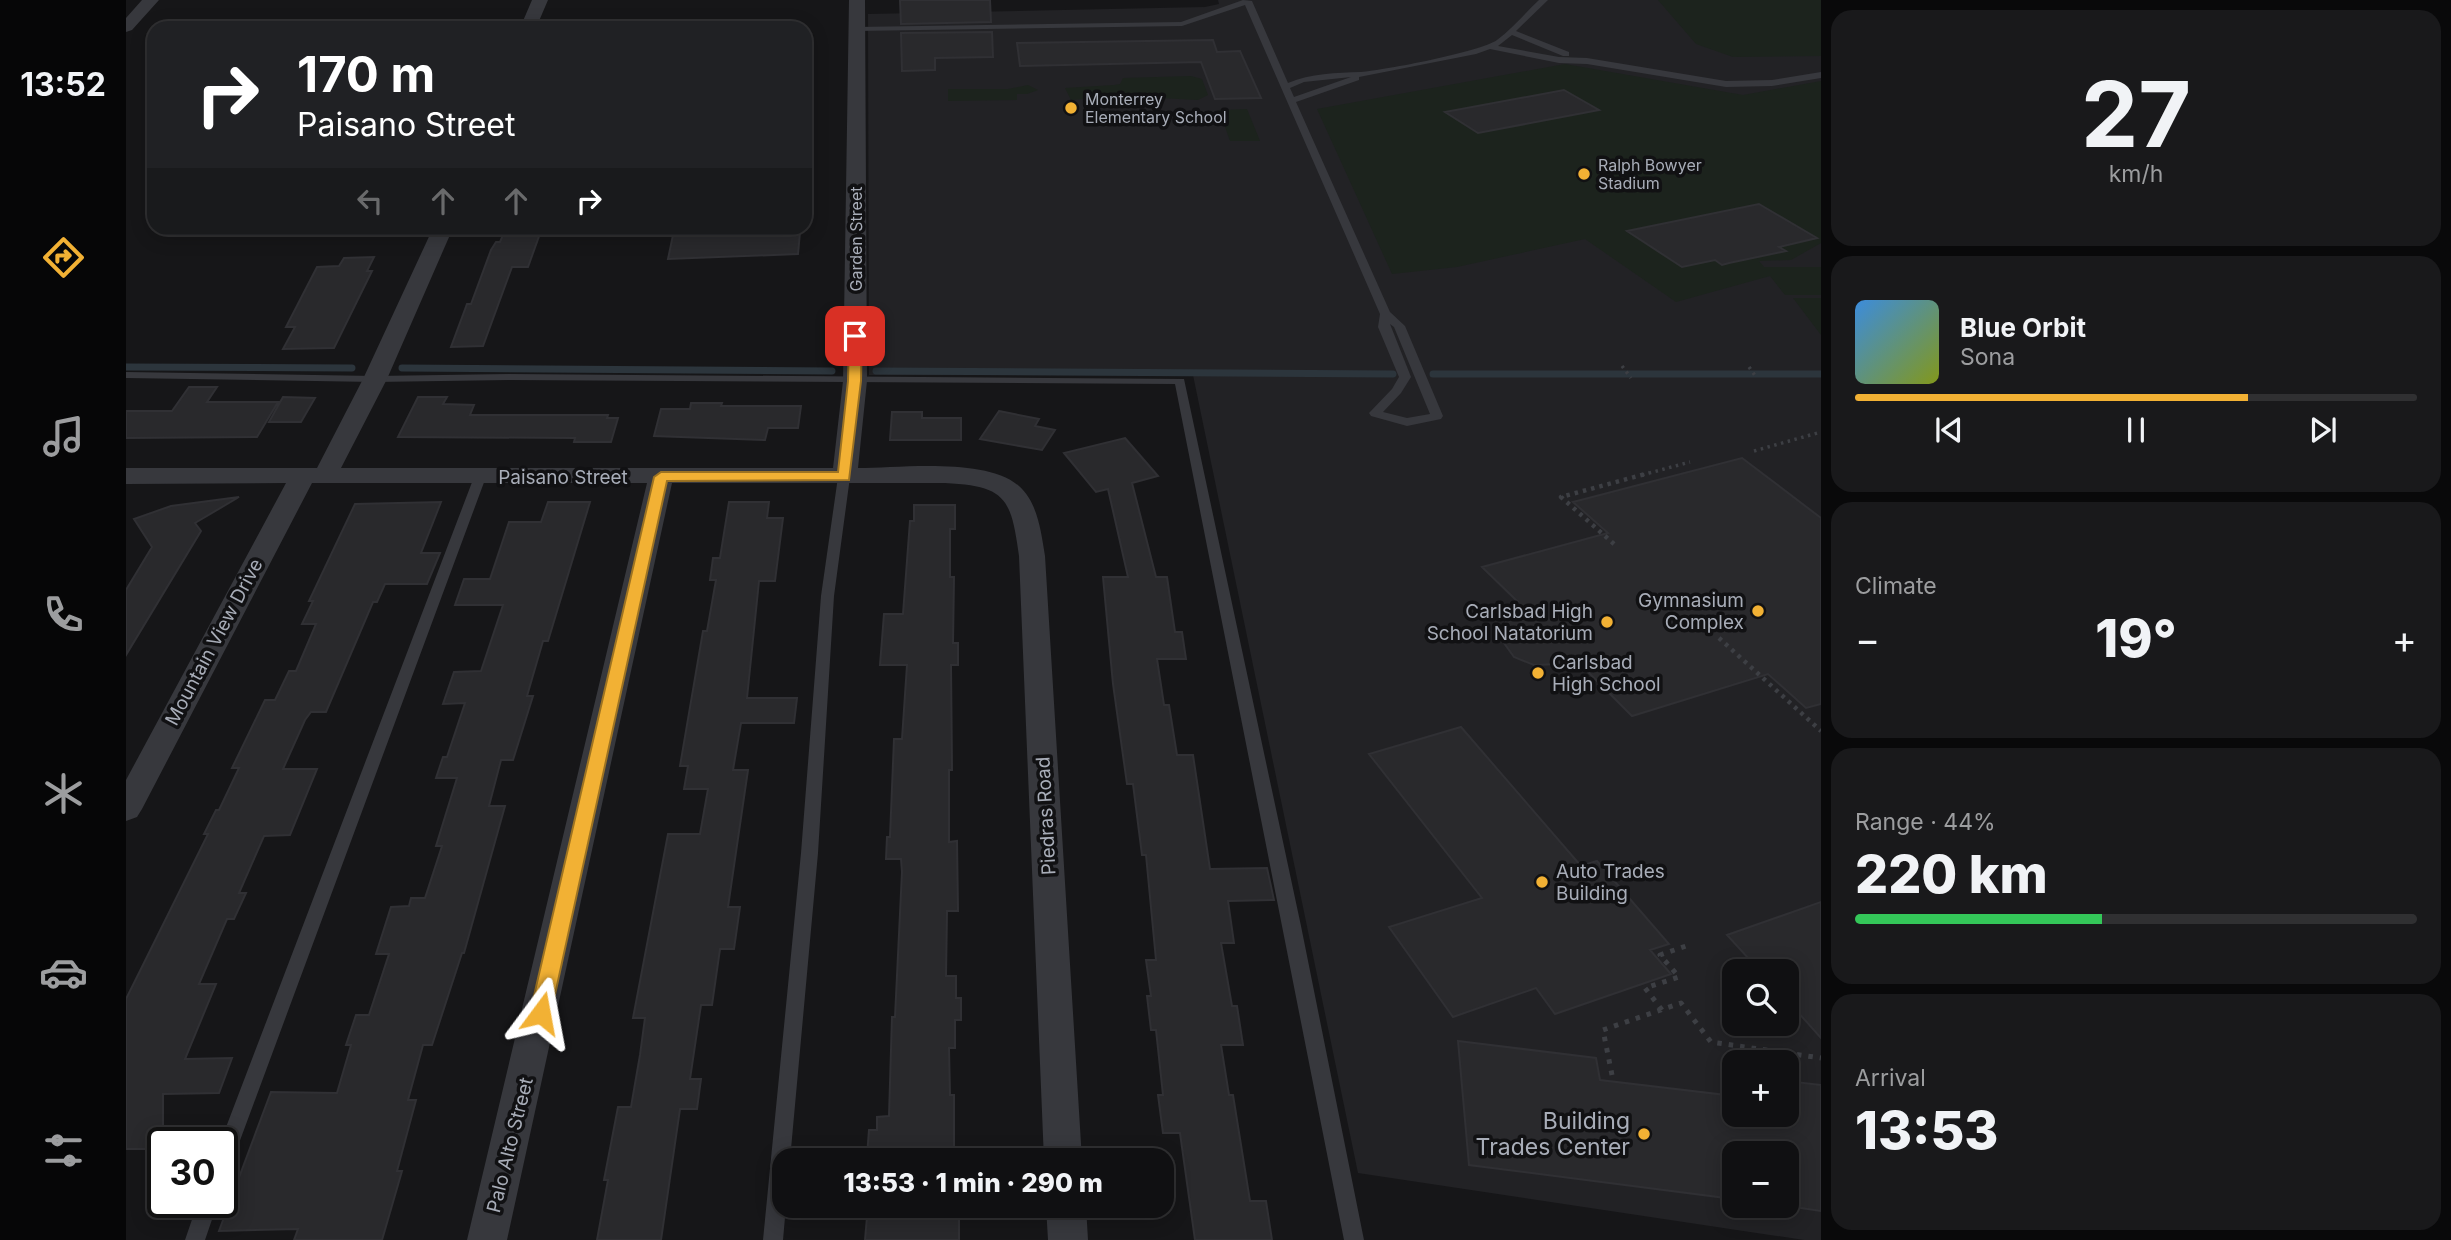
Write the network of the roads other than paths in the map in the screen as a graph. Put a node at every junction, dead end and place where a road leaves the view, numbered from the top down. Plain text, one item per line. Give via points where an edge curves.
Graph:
1 (151, 0) edge
2 (540, 0) edge
3 (857, 0) edge
4 (1544, 0) edge
5 (1247, 1) edge
6 (531, 21) edge
7 (126, 27) edge
8 (856, 29) junction
9 (1510, 32) junction
10 (1491, 47) junction
11 (1587, 61) junction
12 (1364, 74) junction
13 (1821, 75) edge
14 (1285, 87) junction
15 (1291, 101) junction
16 (440, 235) edge
17 (1385, 314) junction
18 (126, 375) edge
19 (375, 379) junction
20 (855, 381) junction
21 (126, 476) edge
22 (314, 476) junction
23 (480, 477) junction
24 (661, 477) junction
25 (844, 477) junction
26 (999, 484) joint
27 (126, 808) edge
28 (235, 1127) edge
29 (1062, 1148) edge
30 (203, 1218) edge
31 (1067, 1218) edge
32 (195, 1240) edge
33 (487, 1240) edge
34 (773, 1240) edge
35 (1068, 1240) edge
36 (1353, 1240) edge

1 - 7 street
2 - 6 street
3 - 8 street, Garden Street
4 - 9 lane
5 - 8 lane via 1182,23
5 - 14 lane
8 - 20 street, Garden Street
9 - 10 lane
9 - 11 lane
10 - 11 lane
10 - 12 lane
11 - 13 lane via 1726,84
12 - 14 lane via 1302,80
12 - 15 lane
14 - 15 lane
15 - 17 lane
16 - 19 street, Mountain View Drive
17 - 17 lane via 1384,327 1405,377 1374,413 1407,422 1437,416 1399,326
18 - 19 lane
19 - 20 lane
19 - 22 street, Mountain View Drive
20 - 25 street, Garden Street
20 - 36 lane via 1180,381
21 - 22 street, Paisano Street
22 - 23 street, Paisano Street
22 - 27 street, Mountain View Drive
23 - 24 street, Paisano Street
23 - 28 lane
24 - 25 street, Paisano Street
24 - 33 street, Palo Alto Street
25 - 26 street, Paisano Street via 972,476
25 - 34 lane via 831,567
26 - 29 street, Piedras Road via 1022,505 1032,556
30 - 32 lane
31 - 35 street

